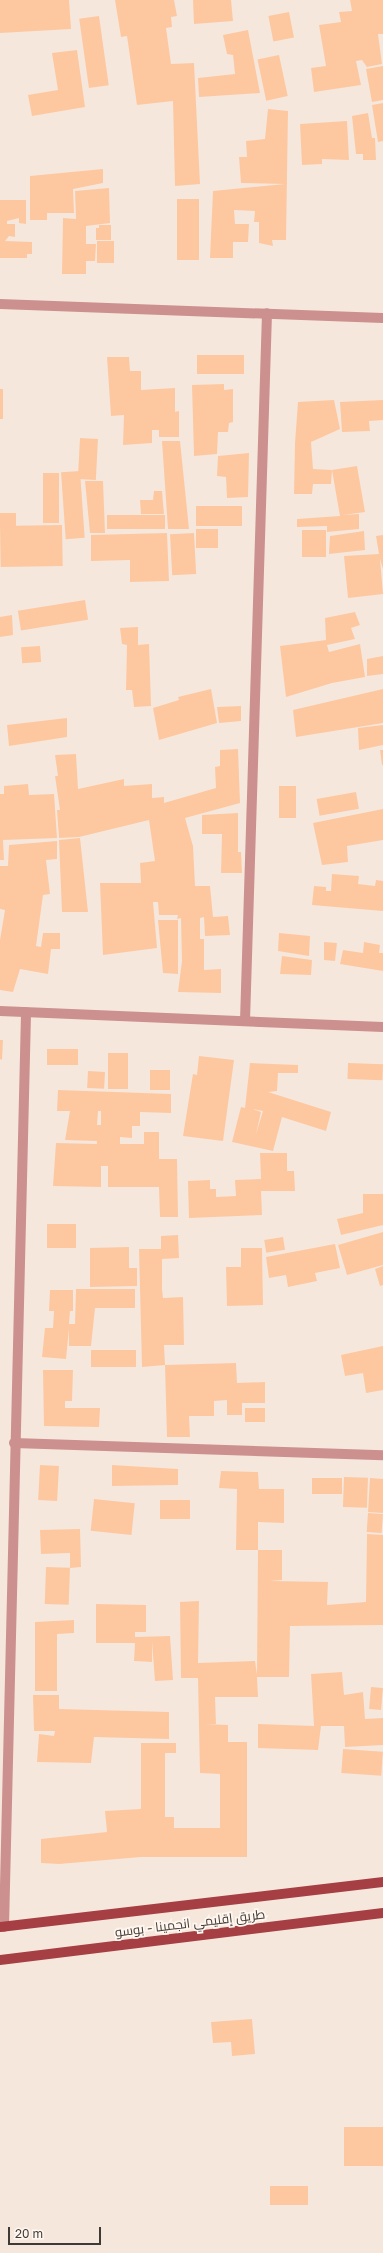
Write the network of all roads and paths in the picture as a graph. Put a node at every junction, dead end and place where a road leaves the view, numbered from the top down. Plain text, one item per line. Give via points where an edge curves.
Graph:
1 (0, 304) edge
2 (267, 314) junction
3 (383, 318) edge
4 (0, 1011) edge
5 (26, 1012) junction
6 (245, 1021) junction
7 (383, 1027) edge
8 (14, 1443) junction
9 (383, 1455) edge
10 (383, 1882) edge
11 (383, 1913) edge
12 (2, 1927) edge
13 (0, 1960) edge

1 - 2 street
2 - 3 street
2 - 6 street
4 - 5 street
5 - 6 street
5 - 8 street
6 - 7 street
8 - 9 street
8 - 12 street
10 - 12 main road, طريق إقليمي انجمينا - بوسو
11 - 13 main road, طريق إقليمي انجمينا - بوسو

